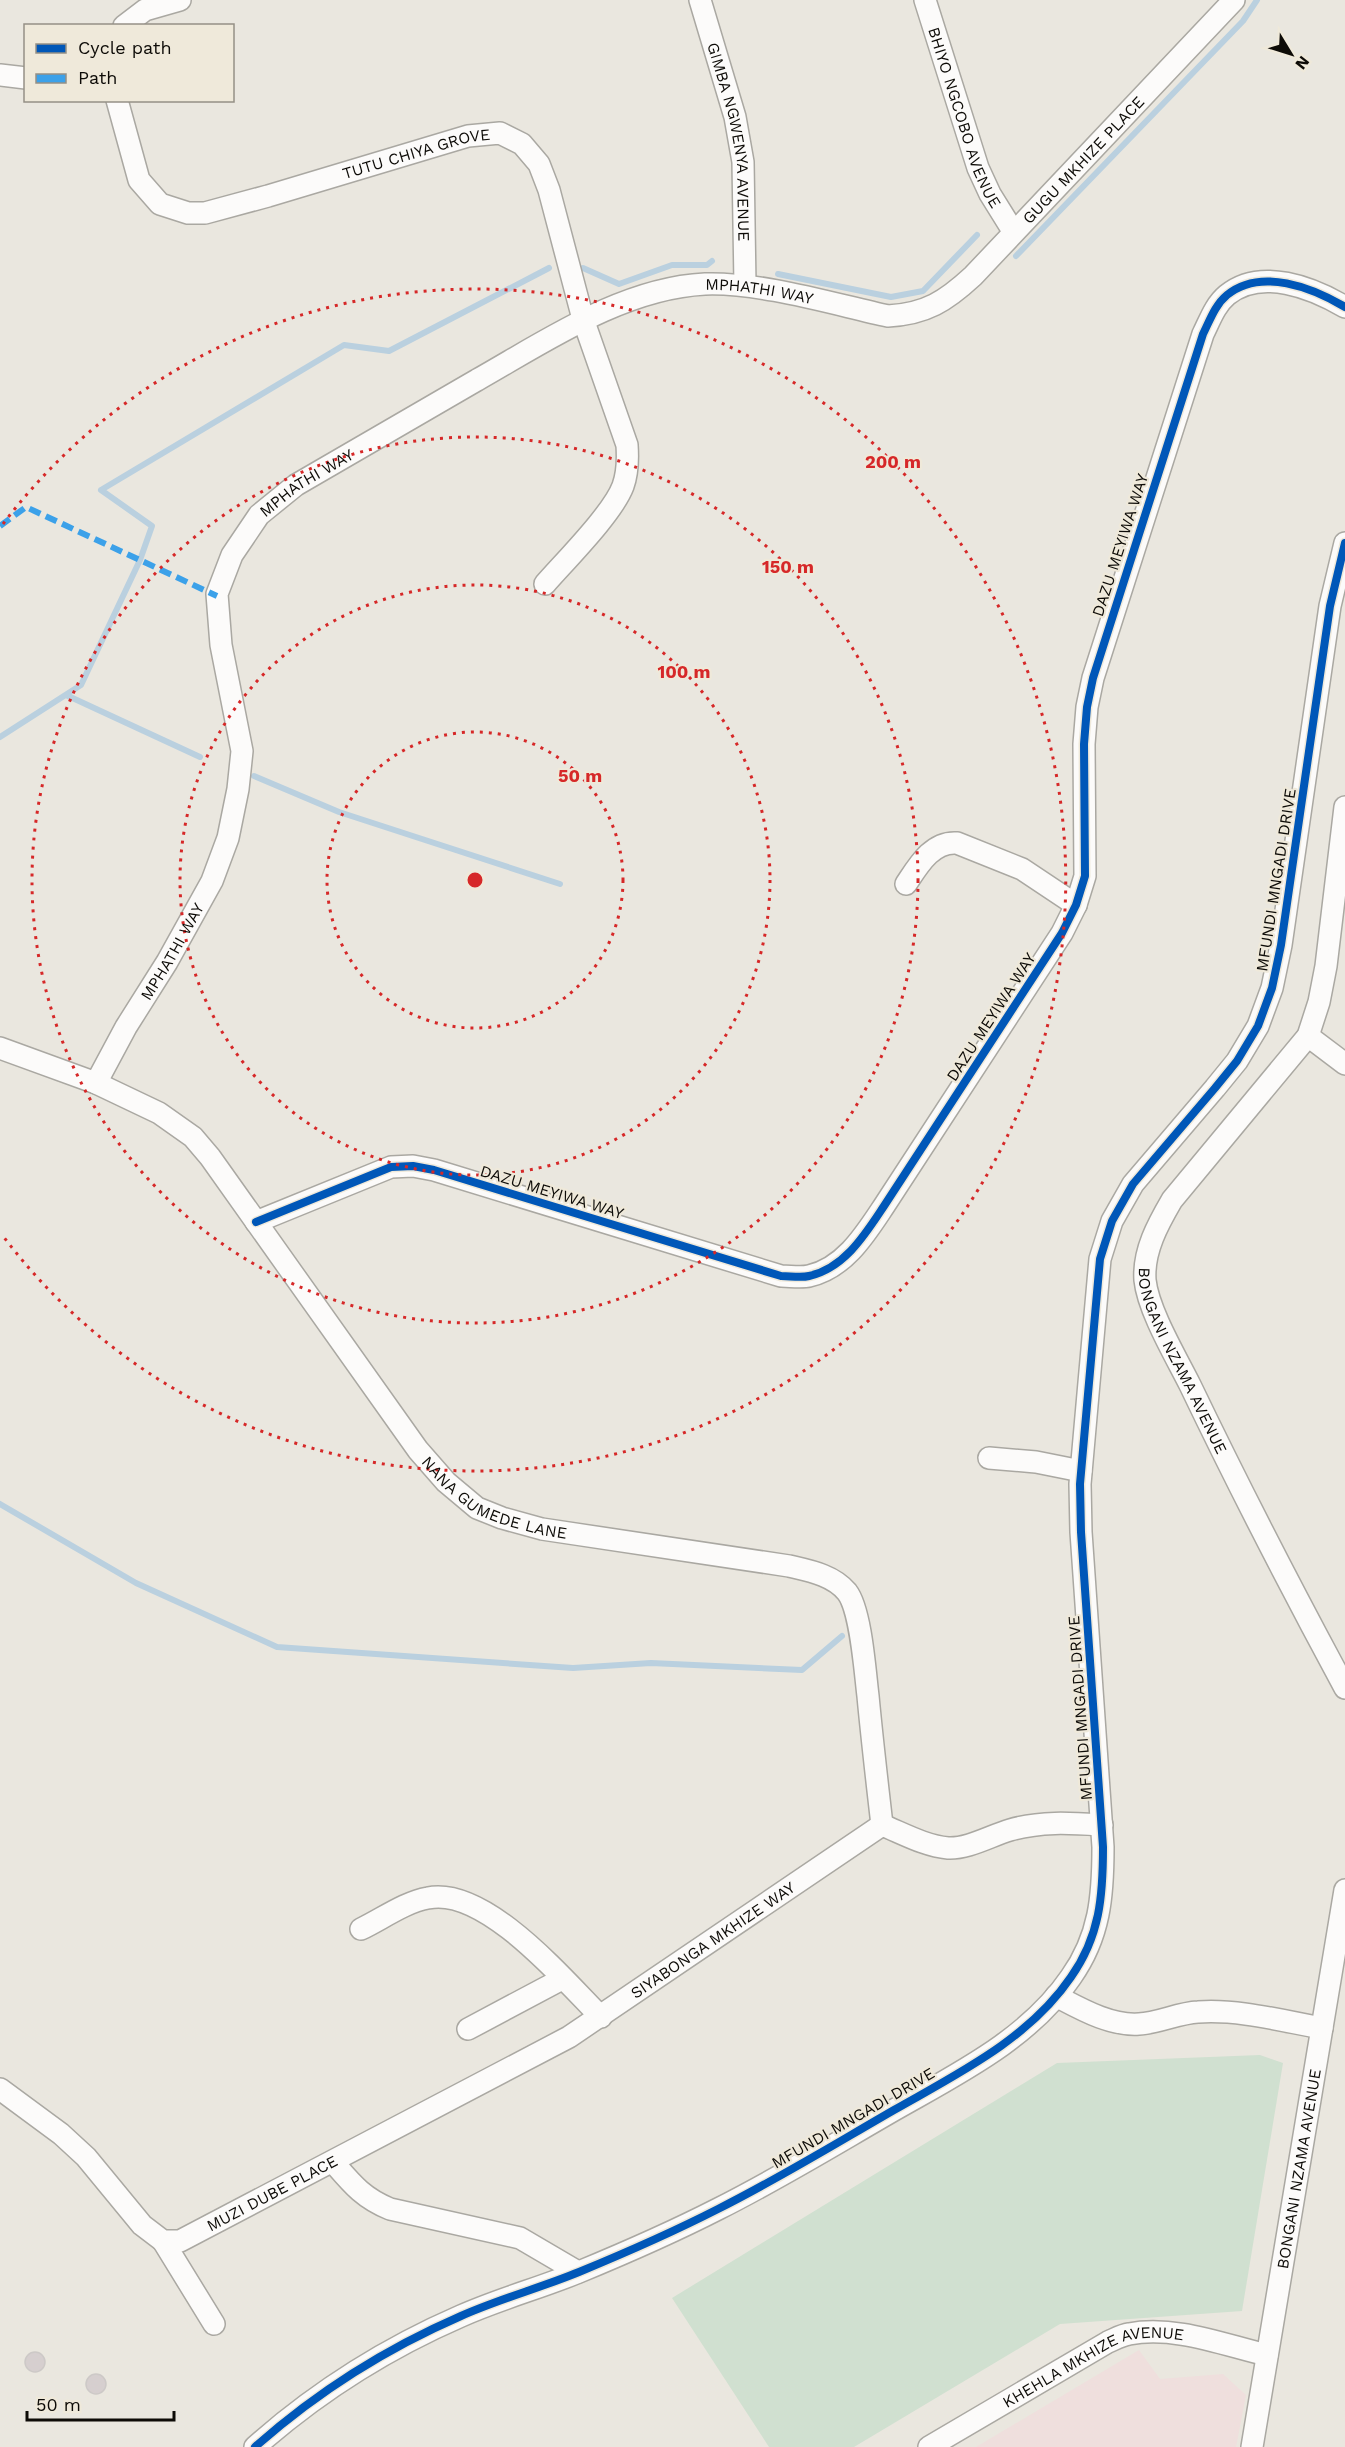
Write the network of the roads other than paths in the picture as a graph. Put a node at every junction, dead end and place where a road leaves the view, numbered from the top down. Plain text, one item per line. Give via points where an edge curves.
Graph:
1 (180, 0) edge
2 (700, 0) edge
3 (926, 0) edge
4 (1234, 0) edge
5 (127, 24) edge
6 (0, 75) edge
7 (24, 78) edge
8 (118, 102) edge
9 (1013, 231) junction
10 (745, 285) junction
11 (1345, 307) edge
12 (926, 310) joint
13 (583, 320) junction
14 (1345, 543) edge
15 (545, 584) dead end
16 (1345, 807) edge
17 (906, 884) dead end
18 (1076, 904) junction
19 (1308, 1036) junction
20 (0, 1048) edge
21 (1345, 1064) edge
22 (96, 1083) junction
23 (256, 1222) junction
24 (989, 1458) dead end
25 (1081, 1471) junction
26 (1345, 1688) edge
27 (882, 1825) junction
28 (1102, 1825) junction
29 (1345, 1890) edge
30 (361, 1929) dead end
31 (562, 1979) junction
32 (1056, 1996) junction
33 (601, 2017) junction
34 (1322, 2028) junction
35 (468, 2030) dead end
36 (0, 2089) edge
37 (333, 2162) junction
38 (163, 2241) junction
39 (578, 2272) junction
40 (214, 2324) dead end
41 (1267, 2355) junction
42 (255, 2447) edge
43 (929, 2447) edge
44 (1252, 2447) edge

1 - 5 street via 145,10
2 - 10 street, GIMBA NGWENYA AVENUE via 735,117 743,162
3 - 9 street, BHIYO NGCOBO AVENUE via 978,168
4 - 9 street, GUGU MKHIZE PLACE
6 - 7 street
8 - 13 street, TUTU CHIYA GROVE via 139,180 160,204 188,213 205,213 468,136 500,133 522,144 539,164
9 - 12 street, GUGU MKHIZE PLACE via 951,296
10 - 12 street, MPHATHI WAY via 888,316
10 - 13 street, MPHATHI WAY via 678,287
11 - 18 street, DAZU MEYIWA WAY via 1314,292 1269,280 1245,285 1228,294 1203,334 1093,678 1084,744 1085,876
13 - 15 street, TUTU CHIYA GROVE via 618,415 627,444 628,465 622,487 608,510
13 - 22 street, MPHATHI WAY via 296,485 259,515 232,555 217,594 221,645 242,751 228,838 212,881
14 - 25 street, MFUNDI MNGADI DRIVE via 1330,606 1272,988 1258,1026 1237,1061 1133,1184 1112,1221 1100,1259
16 - 19 street, BONGANI NZAMA AVENUE via 1326,966
17 - 18 street via 930,852 948,842 957,843 1022,869
18 - 23 street, DAZU MEYIWA WAY via 1062,933 858,1243 835,1264 809,1276 781,1276 755,1269 413,1166 391,1167
19 - 21 street
19 - 26 street, BONGANI NZAMA AVENUE via 1172,1200 1155,1228 1145,1281 1154,1310 1228,1464
20 - 22 street
22 - 23 street via 159,1113 193,1137
23 - 27 street, NANA GUMEDE LANE via 418,1450 446,1482 477,1508 542,1529 812,1571 835,1580 849,1594 856,1613
24 - 25 street
25 - 28 street, MFUNDI MNGADI DRIVE via 1081,1532
27 - 28 street, MFUNDI MNGADI DRIVE via 949,1848 1050,1822
27 - 33 street, SIYABONGA MKHIZE WAY
28 - 32 street, MFUNDI MNGADI DRIVE via 1101,1907 1092,1940
29 - 34 street, BONGANI NZAMA AVENUE
30 - 31 street via 406,1906 446,1897 468,1903 517,1934
31 - 33 street
31 - 35 street
32 - 34 street via 1120,2023 1139,2025 1196,2012 1224,2012
32 - 39 street, MFUNDI MNGADI DRIVE via 1022,2030 975,2064 717,2210
33 - 37 street, SIYABONGA MKHIZE WAY
34 - 41 street, BONGANI NZAMA AVENUE
36 - 38 street via 86,2157 142,2225
37 - 38 street, MUZI DUBE PLACE via 180,2241
37 - 39 street, MUZI DUBE PLACE via 355,2188 390,2209 520,2238
38 - 40 street
39 - 42 street, MFUNDI MNGADI DRIVE via 401,2343 333,2384
41 - 43 street, KHEHLA MKHIZE AVENUE via 1177,2334 1128,2334 1107,2342
41 - 44 street, BONGANI NZAMA AVENUE

